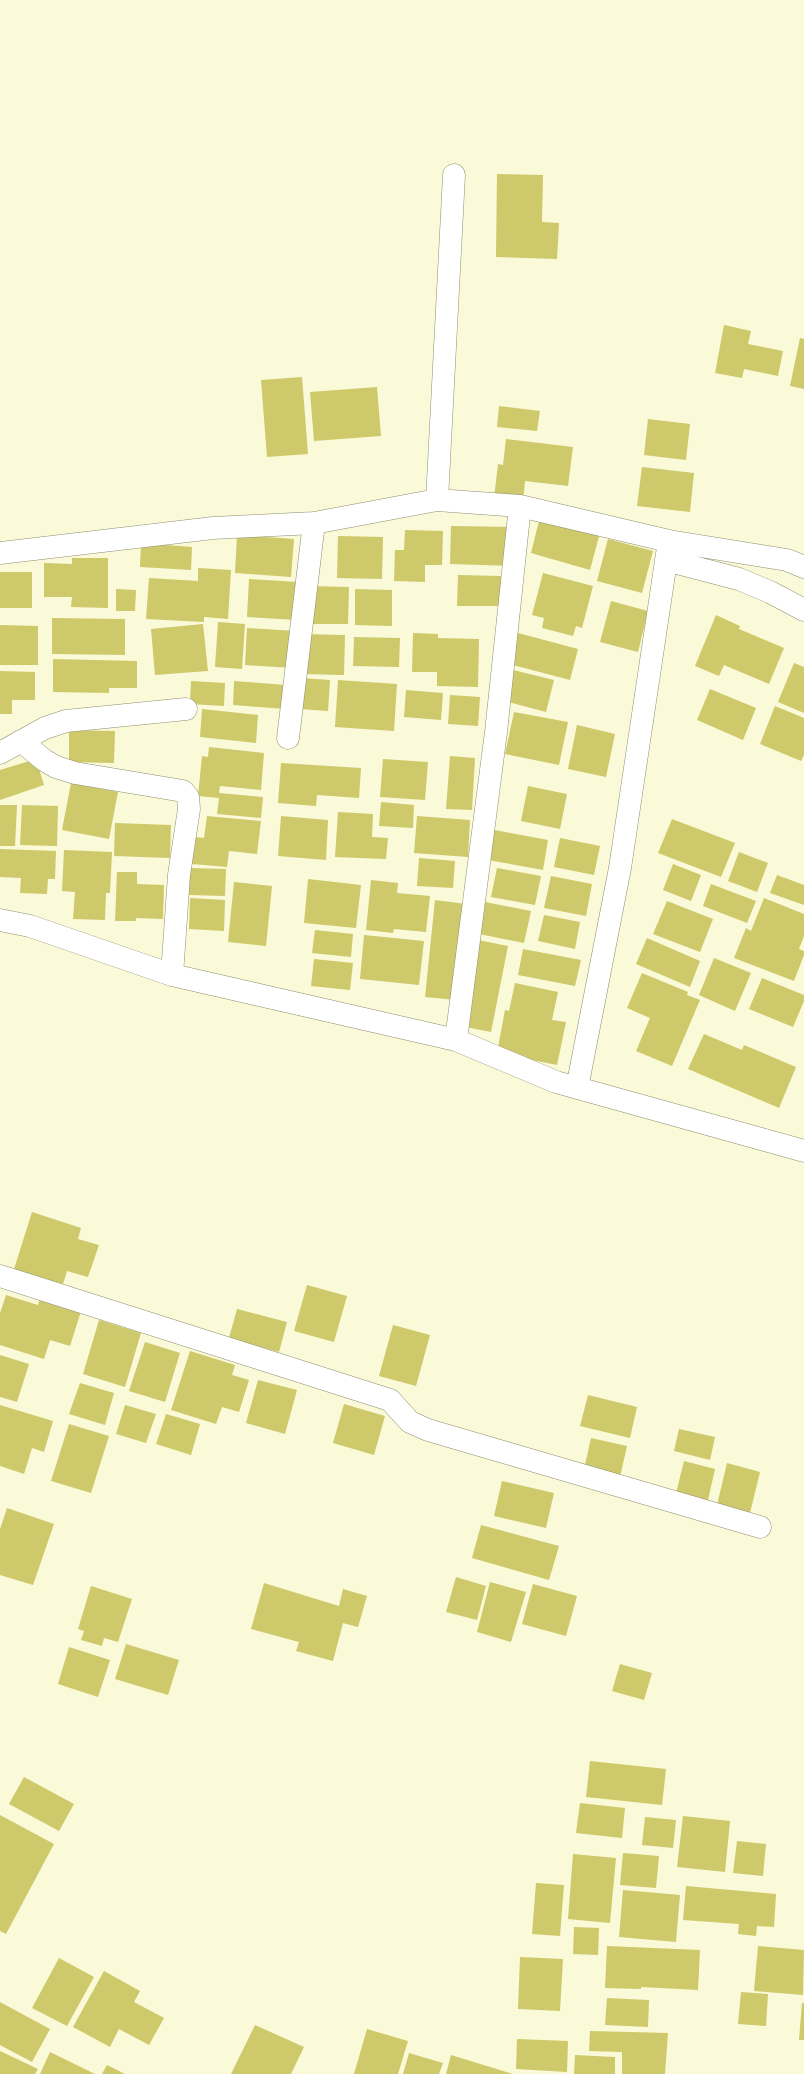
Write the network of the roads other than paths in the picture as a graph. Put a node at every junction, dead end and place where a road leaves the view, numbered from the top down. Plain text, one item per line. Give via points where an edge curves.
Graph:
1 (454, 175) dead end
2 (437, 500) junction
3 (520, 506) junction
4 (314, 523) junction
5 (668, 550) junction
6 (0, 553) edge
7 (796, 564) edge
8 (739, 579) junction
9 (804, 610) edge
10 (186, 709) dead end
11 (288, 738) dead end
12 (21, 741) junction
13 (0, 753) edge
14 (0, 920) edge
15 (172, 975) junction
16 (456, 1040) junction
17 (577, 1088) junction
18 (804, 1152) edge
19 (0, 1276) edge
20 (760, 1527) dead end

1 - 2 street
2 - 3 street
2 - 4 street
3 - 5 street
3 - 16 street via 496,732
4 - 6 street via 214,528
4 - 11 street
5 - 7 street
5 - 8 street
5 - 17 street via 620,868
7 - 8 street
8 - 9 street
10 - 12 street via 66,722 45,728
12 - 13 street
12 - 15 street via 56,767 74,773 183,791 188,797 189,809 179,875
14 - 15 street via 30,926
15 - 16 street
16 - 17 street via 556,1082
17 - 18 street
19 - 20 street via 390,1400 410,1422 428,1430

